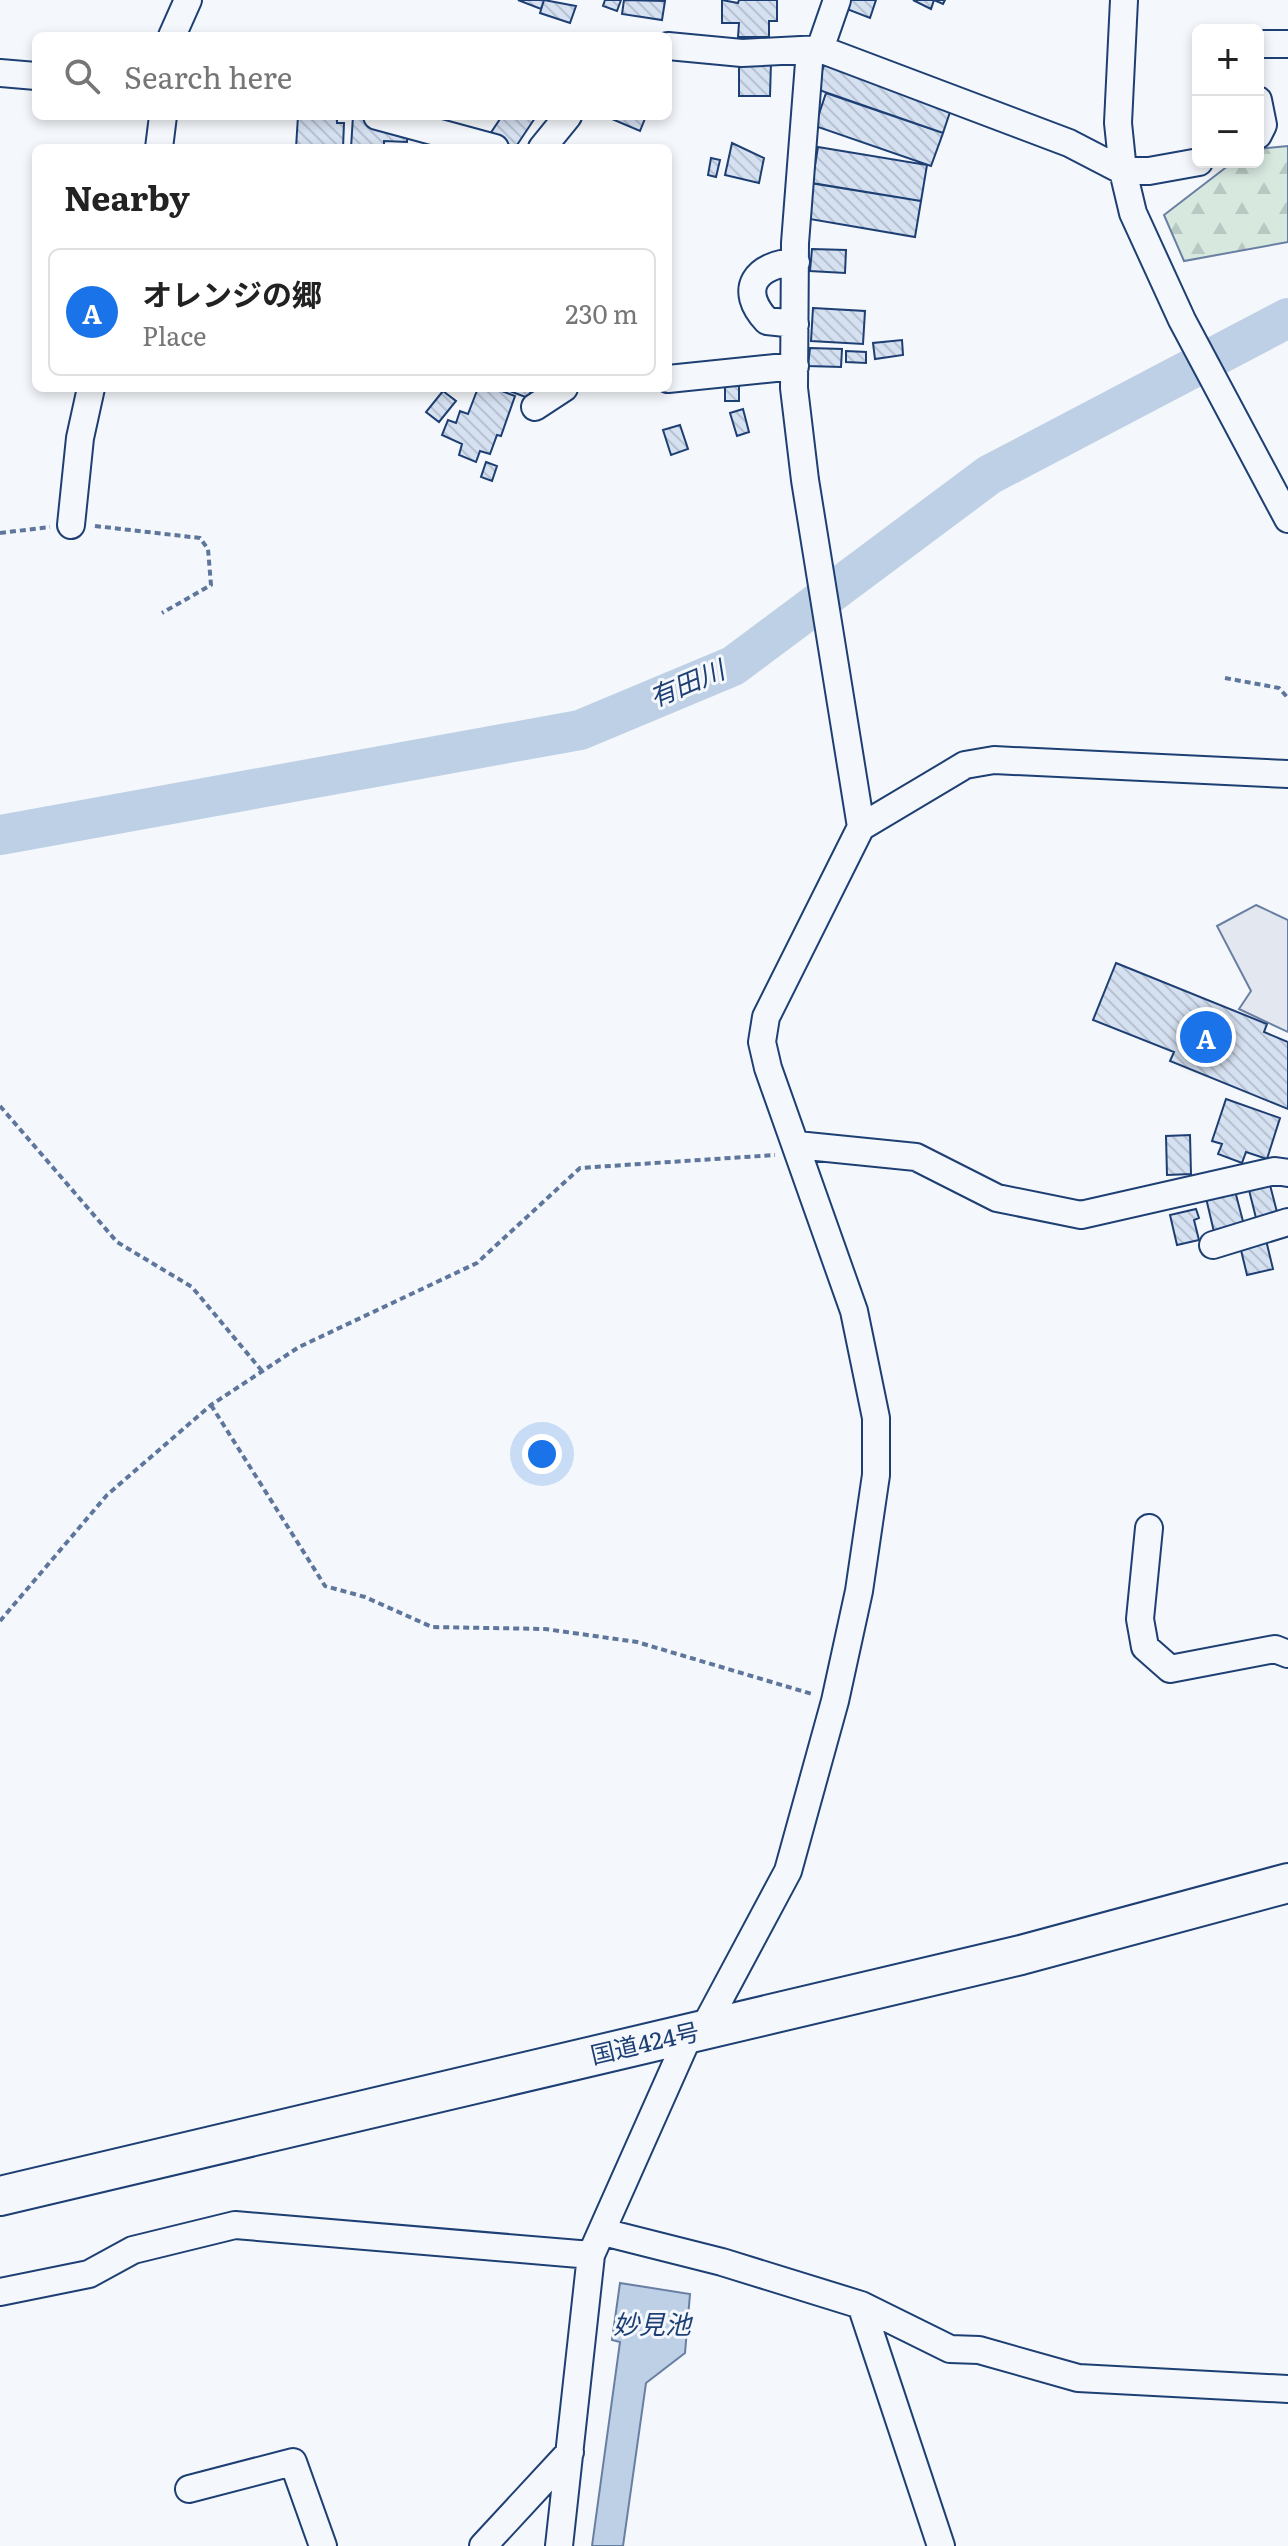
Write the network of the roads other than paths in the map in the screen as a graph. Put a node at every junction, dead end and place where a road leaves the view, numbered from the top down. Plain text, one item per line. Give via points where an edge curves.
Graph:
1 (188, 0) edge
2 (837, 0) edge
3 (1124, 0) edge
4 (174, 32) edge
5 (1264, 44) edge
6 (1288, 44) edge
7 (672, 46) edge
8 (815, 50) junction
9 (0, 73) edge
10 (32, 76) edge
11 (162, 120) edge
12 (391, 120) edge
13 (565, 120) edge
14 (160, 144) edge
15 (474, 144) edge
16 (545, 144) edge
17 (1192, 163) edge
18 (1123, 171) junction
19 (796, 262) junction
20 (795, 324) junction
21 (795, 366) junction
22 (672, 379) edge
23 (90, 392) edge
24 (558, 392) edge
25 (535, 407) dead end
26 (1288, 519) edge
27 (71, 525) road end
28 (1288, 774) edge
29 (861, 827) junction
30 (797, 1145) junction
31 (1288, 1173) edge
32 (1288, 1222) edge
33 (1213, 1245) dead end
34 (1149, 1528) dead end
35 (1288, 1654) edge
36 (1288, 1883) edge
37 (696, 2033) junction
38 (0, 2196) edge
39 (597, 2244) junction
40 (0, 2292) edge
41 (861, 2305) junction
42 (1288, 2389) edge
43 (570, 2452) junction
44 (189, 2489) dead end
45 (323, 2546) edge
46 (483, 2546) edge
47 (559, 2546) edge
48 (941, 2546) edge

1 - 4 street
2 - 8 street
3 - 18 street via 1118,108
5 - 6 street
7 - 8 street via 742,53
8 - 18 street via 1069,143
8 - 19 street
9 - 10 street
11 - 14 street
12 - 15 street
13 - 16 street
17 - 18 street
18 - 26 street via 1137,223 1182,320
19 - 20 street
19 - 20 street via 773,263 753,283 756,310 767,321
20 - 21 street
21 - 22 street
21 - 29 street via 805,480
23 - 27 street
24 - 25 street
28 - 29 street via 994,760 965,765
29 - 30 street via 766,1017 762,1042 768,1068
30 - 31 street via 916,1157 997,1198 1081,1215 1275,1171
30 - 37 street via 854,1311 876,1418 874,1490 835,1701 788,1871
32 - 33 street
34 - 35 street via 1140,1619 1145,1647 1170,1669 1275,1649
36 - 37 highway, 国道424号 via 1021,1955
37 - 38 highway, 国道424号
37 - 39 street
39 - 40 street via 235,2225 133,2250 89,2274
39 - 41 street via 722,2262
39 - 43 street
41 - 42 street via 950,2349 979,2350 1078,2378
41 - 48 street
43 - 46 street
43 - 47 street
44 - 45 street via 293,2462

